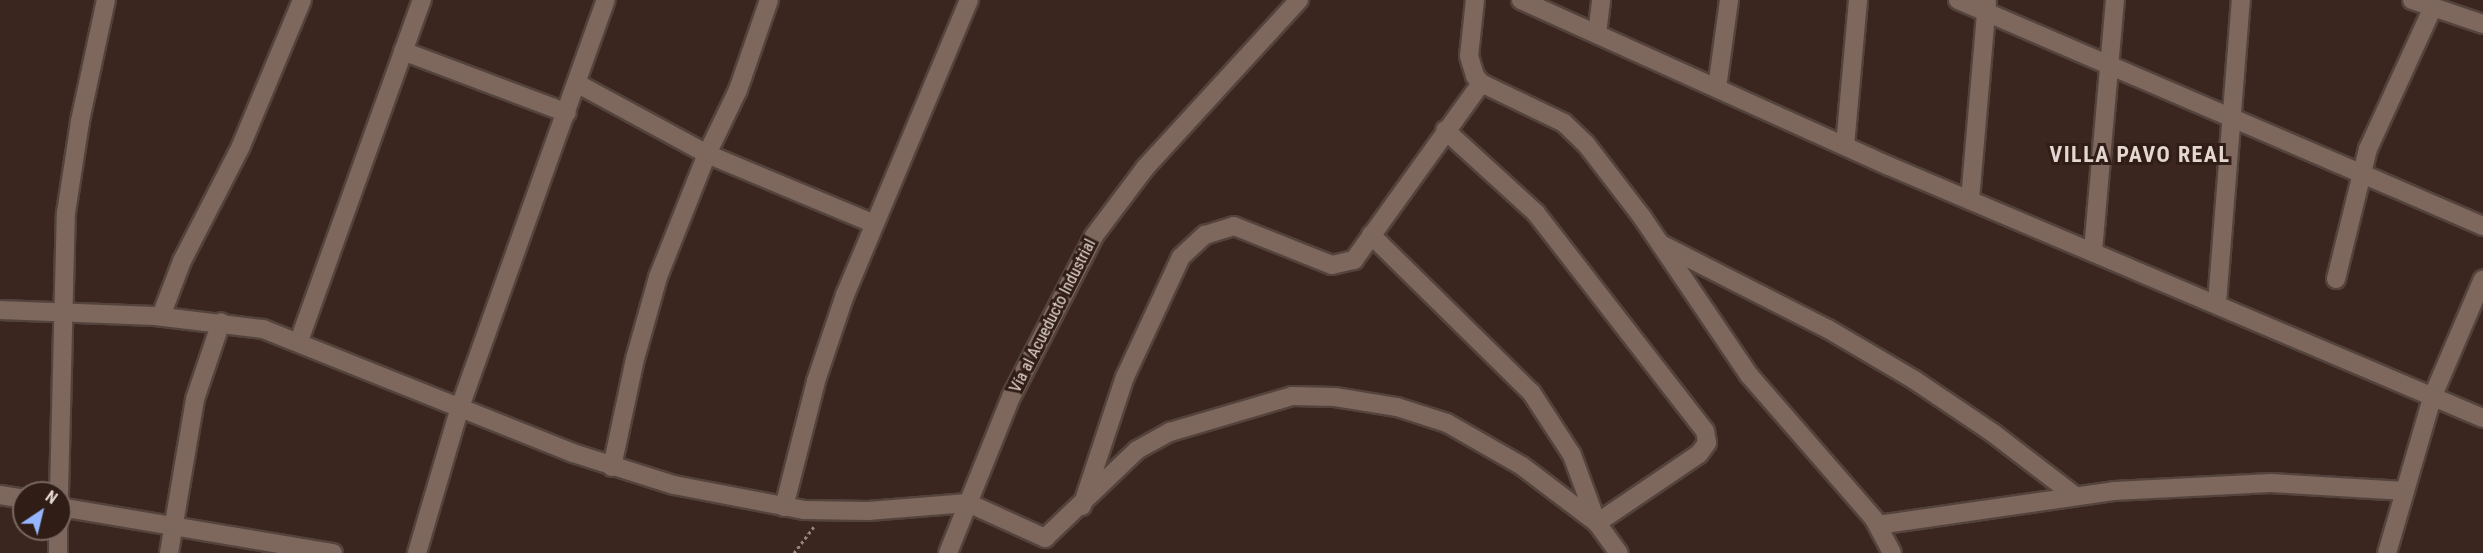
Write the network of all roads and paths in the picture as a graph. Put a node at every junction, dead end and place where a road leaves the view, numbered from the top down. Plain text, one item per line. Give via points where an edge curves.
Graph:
1 (106, 0) edge
2 (302, 0) edge
3 (422, 0) edge
4 (606, 0) edge
5 (769, 0) edge
6 (969, 0) edge
7 (1299, 0) edge
8 (1475, 0) edge
9 (1521, 0) edge
10 (1601, 0) edge
11 (1729, 0) edge
12 (1858, 0) edge
13 (1958, 0) edge
14 (2115, 0) edge
15 (2241, 0) edge
16 (2412, 0) edge
17 (1987, 6) edge
18 (2433, 7) junction
19 (2483, 24) edge
20 (1598, 34) junction
21 (403, 51) junction
22 (2109, 65) junction
23 (1481, 83) junction
24 (578, 84) junction
25 (1717, 88) junction
26 (567, 113) junction
27 (2234, 119) junction
28 (1445, 130) junction
29 (1845, 146) junction
30 (707, 154) junction
31 (2360, 173) junction
32 (1970, 200) junction
33 (874, 224) junction
34 (2483, 226) edge
35 (1371, 235) junction
36 (1659, 244) junction
37 (2093, 251) junction
38 (2336, 279) dead end
39 (2483, 279) edge
40 (2217, 303) junction
41 (0, 310) edge
42 (64, 312) junction
43 (161, 316) junction
44 (221, 322) junction
45 (299, 341) junction
46 (2432, 398) junction
47 (460, 407) junction
48 (2483, 418) edge
49 (612, 467) junction
50 (59, 481) edge
51 (2405, 491) junction
52 (2075, 496) junction
53 (968, 504) junction
54 (1082, 506) junction
55 (784, 507) junction
56 (72, 509) edge
57 (820, 511) junction
58 (1597, 523) junction
59 (1878, 525) junction
60 (172, 526) junction
61 (1047, 546) edge
62 (169, 553) edge
63 (333, 553) edge
64 (417, 553) edge
65 (794, 553) edge
66 (948, 553) edge
67 (1619, 553) edge
68 (1892, 553) edge
69 (2387, 553) edge

1 - 42 street via 72,166 66,213
2 - 43 street via 241,146 182,261
3 - 21 street
4 - 24 street
5 - 30 street via 738,90
6 - 33 street
7 - 53 street, Vía al Acueducto Industrial via 1152,160 1106,218 1040,337
8 - 23 street via 1469,56
9 - 20 street
10 - 20 street
11 - 25 street
12 - 29 street
13 - 17 street
14 - 22 street
15 - 27 street
16 - 18 street
17 - 22 street
17 - 32 street
18 - 19 street
18 - 31 street
20 - 25 street
21 - 26 street
21 - 45 street
22 - 27 street
22 - 37 street
23 - 28 street
23 - 36 street via 1573,130
24 - 26 street
24 - 30 street
25 - 29 street
26 - 47 street
27 - 31 street
27 - 40 street
28 - 35 street
28 - 58 street via 1536,213 1705,431 1707,443 1699,454
29 - 32 street
30 - 33 street
30 - 49 street via 658,277 635,359
31 - 34 street
31 - 38 street
32 - 37 street
33 - 55 street via 828,343
35 - 54 street via 1354,260 1345,265 1332,265 1234,226 1205,235 1181,257 1125,377
35 - 58 street via 1531,392 1572,455
36 - 52 street via 1828,329 1913,379 1993,432
36 - 59 street via 1749,375
37 - 40 street
39 - 46 street
40 - 46 street
41 - 42 street
42 - 43 street
42 - 50 street
43 - 44 street
44 - 45 street
44 - 60 street via 195,399
45 - 47 street
46 - 48 street
46 - 51 street
47 - 49 street
47 - 64 street
49 - 55 street via 674,485
51 - 52 street via 2271,483
51 - 69 street
52 - 59 street
53 - 57 street
53 - 61 street
53 - 66 street, Vía al Acueducto Industrial
54 - 58 street via 1137,450 1170,432 1292,396 1335,397 1397,407 1447,423 1522,466
54 - 61 street
55 - 57 street
56 - 60 street
57 - 65 path via 809,536
58 - 67 street
59 - 68 street
60 - 62 street
60 - 63 street

